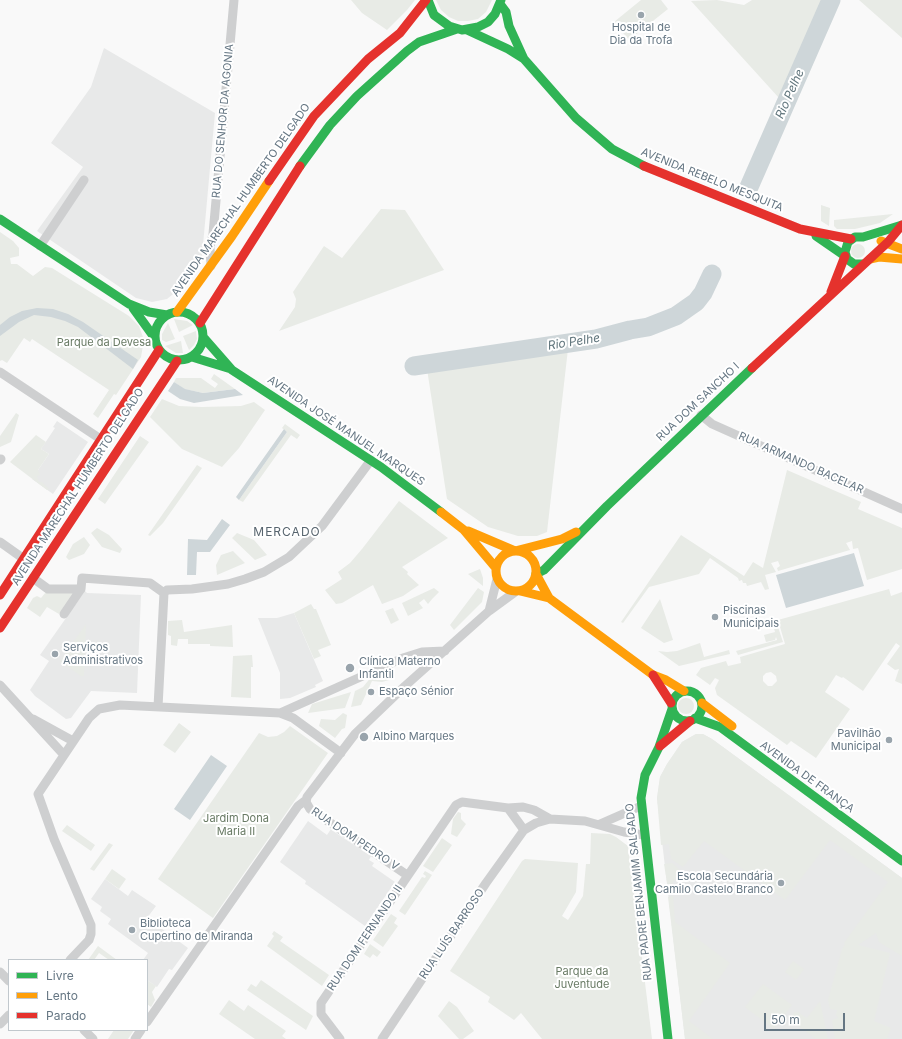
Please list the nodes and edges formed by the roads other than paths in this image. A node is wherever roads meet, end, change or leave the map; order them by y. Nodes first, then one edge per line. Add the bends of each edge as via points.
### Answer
1 (234, 0) edge
2 (427, 0) edge
3 (501, 2) edge
4 (458, 29) junction
5 (467, 30) junction
6 (524, 59) junction
7 (84, 180) dead end
8 (0, 219) edge
9 (902, 225) edge
10 (810, 232) junction
11 (851, 239) junction
12 (865, 239) junction
13 (888, 242) junction
14 (828, 243) junction
15 (40, 246) junction
16 (902, 249) edge
17 (845, 256) junction
18 (902, 259) edge
19 (867, 262) junction
20 (211, 266) junction
21 (839, 272) junction
22 (831, 293) junction
23 (129, 304) junction
24 (176, 312) junction
25 (166, 315) junction
26 (200, 323) junction
27 (154, 337) junction
28 (204, 338) junction
29 (158, 350) junction
30 (192, 357) junction
31 (178, 361) junction
32 (232, 370) junction
33 (0, 372) edge
34 (701, 415) junction
35 (102, 440) junction
36 (371, 460) junction
37 (902, 509) edge
38 (582, 529) junction
39 (464, 530) junction
40 (0, 542) edge
41 (515, 551) junction
42 (24, 559) junction
43 (496, 568) junction
44 (536, 574) junction
45 (33, 578) junction
46 (497, 579) junction
47 (2, 589) edge
48 (81, 589) junction
49 (518, 591) junction
50 (163, 596) junction
51 (549, 598) junction
52 (489, 611) junction
53 (64, 614) dead end
54 (0, 628) edge
55 (445, 651) junction
56 (653, 675) junction
57 (0, 684) edge
58 (684, 691) junction
59 (702, 703) junction
60 (672, 706) junction
61 (158, 707) junction
62 (280, 713) junction
63 (30, 717) junction
64 (692, 720) junction
65 (73, 741) junction
66 (659, 746) junction
67 (341, 753) junction
68 (64, 755) junction
69 (306, 801) junction
70 (641, 806) junction
71 (508, 808) junction
72 (550, 819) junction
73 (600, 824) junction
74 (524, 830) junction
75 (644, 835) junction
76 (433, 838) joint
77 (902, 851) edge
78 (902, 861) edge
79 (407, 875) junction
80 (71, 959) edge
81 (0, 972) edge
82 (8, 980) edge
83 (8, 1016) edge
84 (148, 1021) edge
85 (0, 1024) edge
86 (85, 1031) edge
87 (93, 1039) edge
88 (340, 1039) edge
89 (382, 1039) edge
90 (668, 1039) edge

1 - 20 street, RUA DO SENHOR DA AGONIA via 210,247
2 - 4 main road via 441,21
2 - 20 main road, AVENIDA MARECHAL HUMBERTO DELGADO via 400,33 368,59 314,116
3 - 5 main road via 488,22
3 - 6 main road, AVENIDA REBELO MESQUITA
4 - 5 main road
4 - 26 main road via 420,42 356,96 296,171
5 - 6 main road, AVENIDA REBELO MESQUITA via 508,48
6 - 10 main road, AVENIDA REBELO MESQUITA via 576,118 603,142 624,156 652,170
7 - 15 street
8 - 15 main road
9 - 12 main road, RUA DOM SANCHO I
9 - 13 main road, RUA DOM SANCHO I
10 - 11 main road, AVENIDA REBELO MESQUITA
10 - 14 main road, AVENIDA REBELO MESQUITA
11 - 12 main road, RUA DOM SANCHO I
11 - 17 main road, RUA DOM SANCHO I via 846,245
12 - 13 main road
12 - 19 main road via 872,247
13 - 16 main road
13 - 19 main road, RUA DOM SANCHO I
14 - 17 main road, AVENIDA REBELO MESQUITA
14 - 21 main road via 837,256
15 - 23 main road
17 - 19 main road via 854,264
17 - 21 main road, RUA DOM SANCHO I
18 - 19 main road via 884,257
19 - 22 main road, RUA DOM SANCHO I
20 - 24 main road, AVENIDA MARECHAL HUMBERTO DELGADO
21 - 22 main road, RUA DOM SANCHO I
22 - 34 main road, RUA DOM SANCHO I
23 - 25 main road
23 - 27 main road via 144,320
24 - 25 main road
24 - 26 main road via 190,314
25 - 27 main road via 156,326
26 - 28 main road
27 - 29 main road
28 - 30 main road via 201,347
28 - 32 main road, AVENIDA JOSÉ MANUEL MARQUES
29 - 31 main road via 170,359
29 - 35 main road, AVENIDA MARECHAL HUMBERTO DELGADO
30 - 31 main road
30 - 32 main road, AVENIDA JOSÉ MANUEL MARQUES
31 - 45 main road, AVENIDA MARECHAL HUMBERTO DELGADO
32 - 36 main road, AVENIDA JOSÉ MANUEL MARQUES
33 - 35 street
34 - 37 street, RUA ARMANDO BACELAR via 712,424
34 - 38 main road, RUA DOM SANCHO I
35 - 42 main road, AVENIDA MARECHAL HUMBERTO DELGADO
36 - 39 main road, AVENIDA JOSÉ MANUEL MARQUES
36 - 50 street via 322,526 289,557 264,572 245,579 192,589 167,590
38 - 41 main road, RUA DOM SANCHO I via 562,539 526,546
38 - 44 main road, RUA DOM SANCHO I via 544,570
39 - 41 main road, AVENIDA JOSÉ MANUEL MARQUES
39 - 43 main road, AVENIDA JOSÉ MANUEL MARQUES
40 - 42 street
41 - 43 main road via 504,554 497,562
41 - 44 main road via 531,557
42 - 47 main road, AVENIDA MARECHAL HUMBERTO DELGADO
43 - 46 main road
44 - 49 main road via 529,587
44 - 51 main road
45 - 48 street via 48,589
45 - 54 main road, AVENIDA MARECHAL HUMBERTO DELGADO
46 - 49 main road via 504,588
46 - 52 street
48 - 50 street via 82,578 150,583
48 - 53 street
49 - 51 main road
49 - 52 street
50 - 61 street
51 - 56 main road
52 - 55 street
55 - 62 street via 422,652 403,658
55 - 67 street via 355,734
56 - 58 main road
56 - 60 main road
57 - 63 street
58 - 59 main road via 693,692
58 - 60 main road via 676,695
59 - 64 main road via 701,712
59 - 77 main road, AVENIDA DE FRANÇA
60 - 64 main road via 676,717 685,721
60 - 66 main road, RUA PADRE BENJAMIM SALGADO
61 - 62 street
61 - 65 street via 120,705 99,709 89,718
62 - 67 street via 293,718
63 - 65 street
63 - 68 street
64 - 66 main road, RUA PADRE BENJAMIM SALGADO
64 - 78 main road, AVENIDA DE FRANÇA via 720,727
65 - 68 street
66 - 70 main road, RUA PADRE BENJAMIM SALGADO via 645,775
67 - 69 street
68 - 80 street via 38,794 54,839 91,925 89,940
69 - 79 street, RUA DOM PEDRO V via 312,811
69 - 84 street via 298,806
70 - 73 street
70 - 75 main road, RUA PADRE BENJAMIM SALGADO
71 - 72 street, RUA LUÍS BARROSO via 523,807
71 - 74 street
71 - 76 street, RUA LUÍS BARROSO via 459,803
72 - 73 street, RUA LUÍS BARROSO
72 - 74 street, RUA LUÍS BARROSO
73 - 75 street, RUA LUÍS BARROSO
74 - 89 street, RUA LUÍS BARROSO
75 - 90 main road, RUA PADRE BENJAMIM SALGADO
76 - 79 street, RUA DOM FERNANDO II
79 - 88 street, RUA DOM FERNANDO II via 321,1003 321,1014
81 - 82 street
83 - 85 street
86 - 87 street

